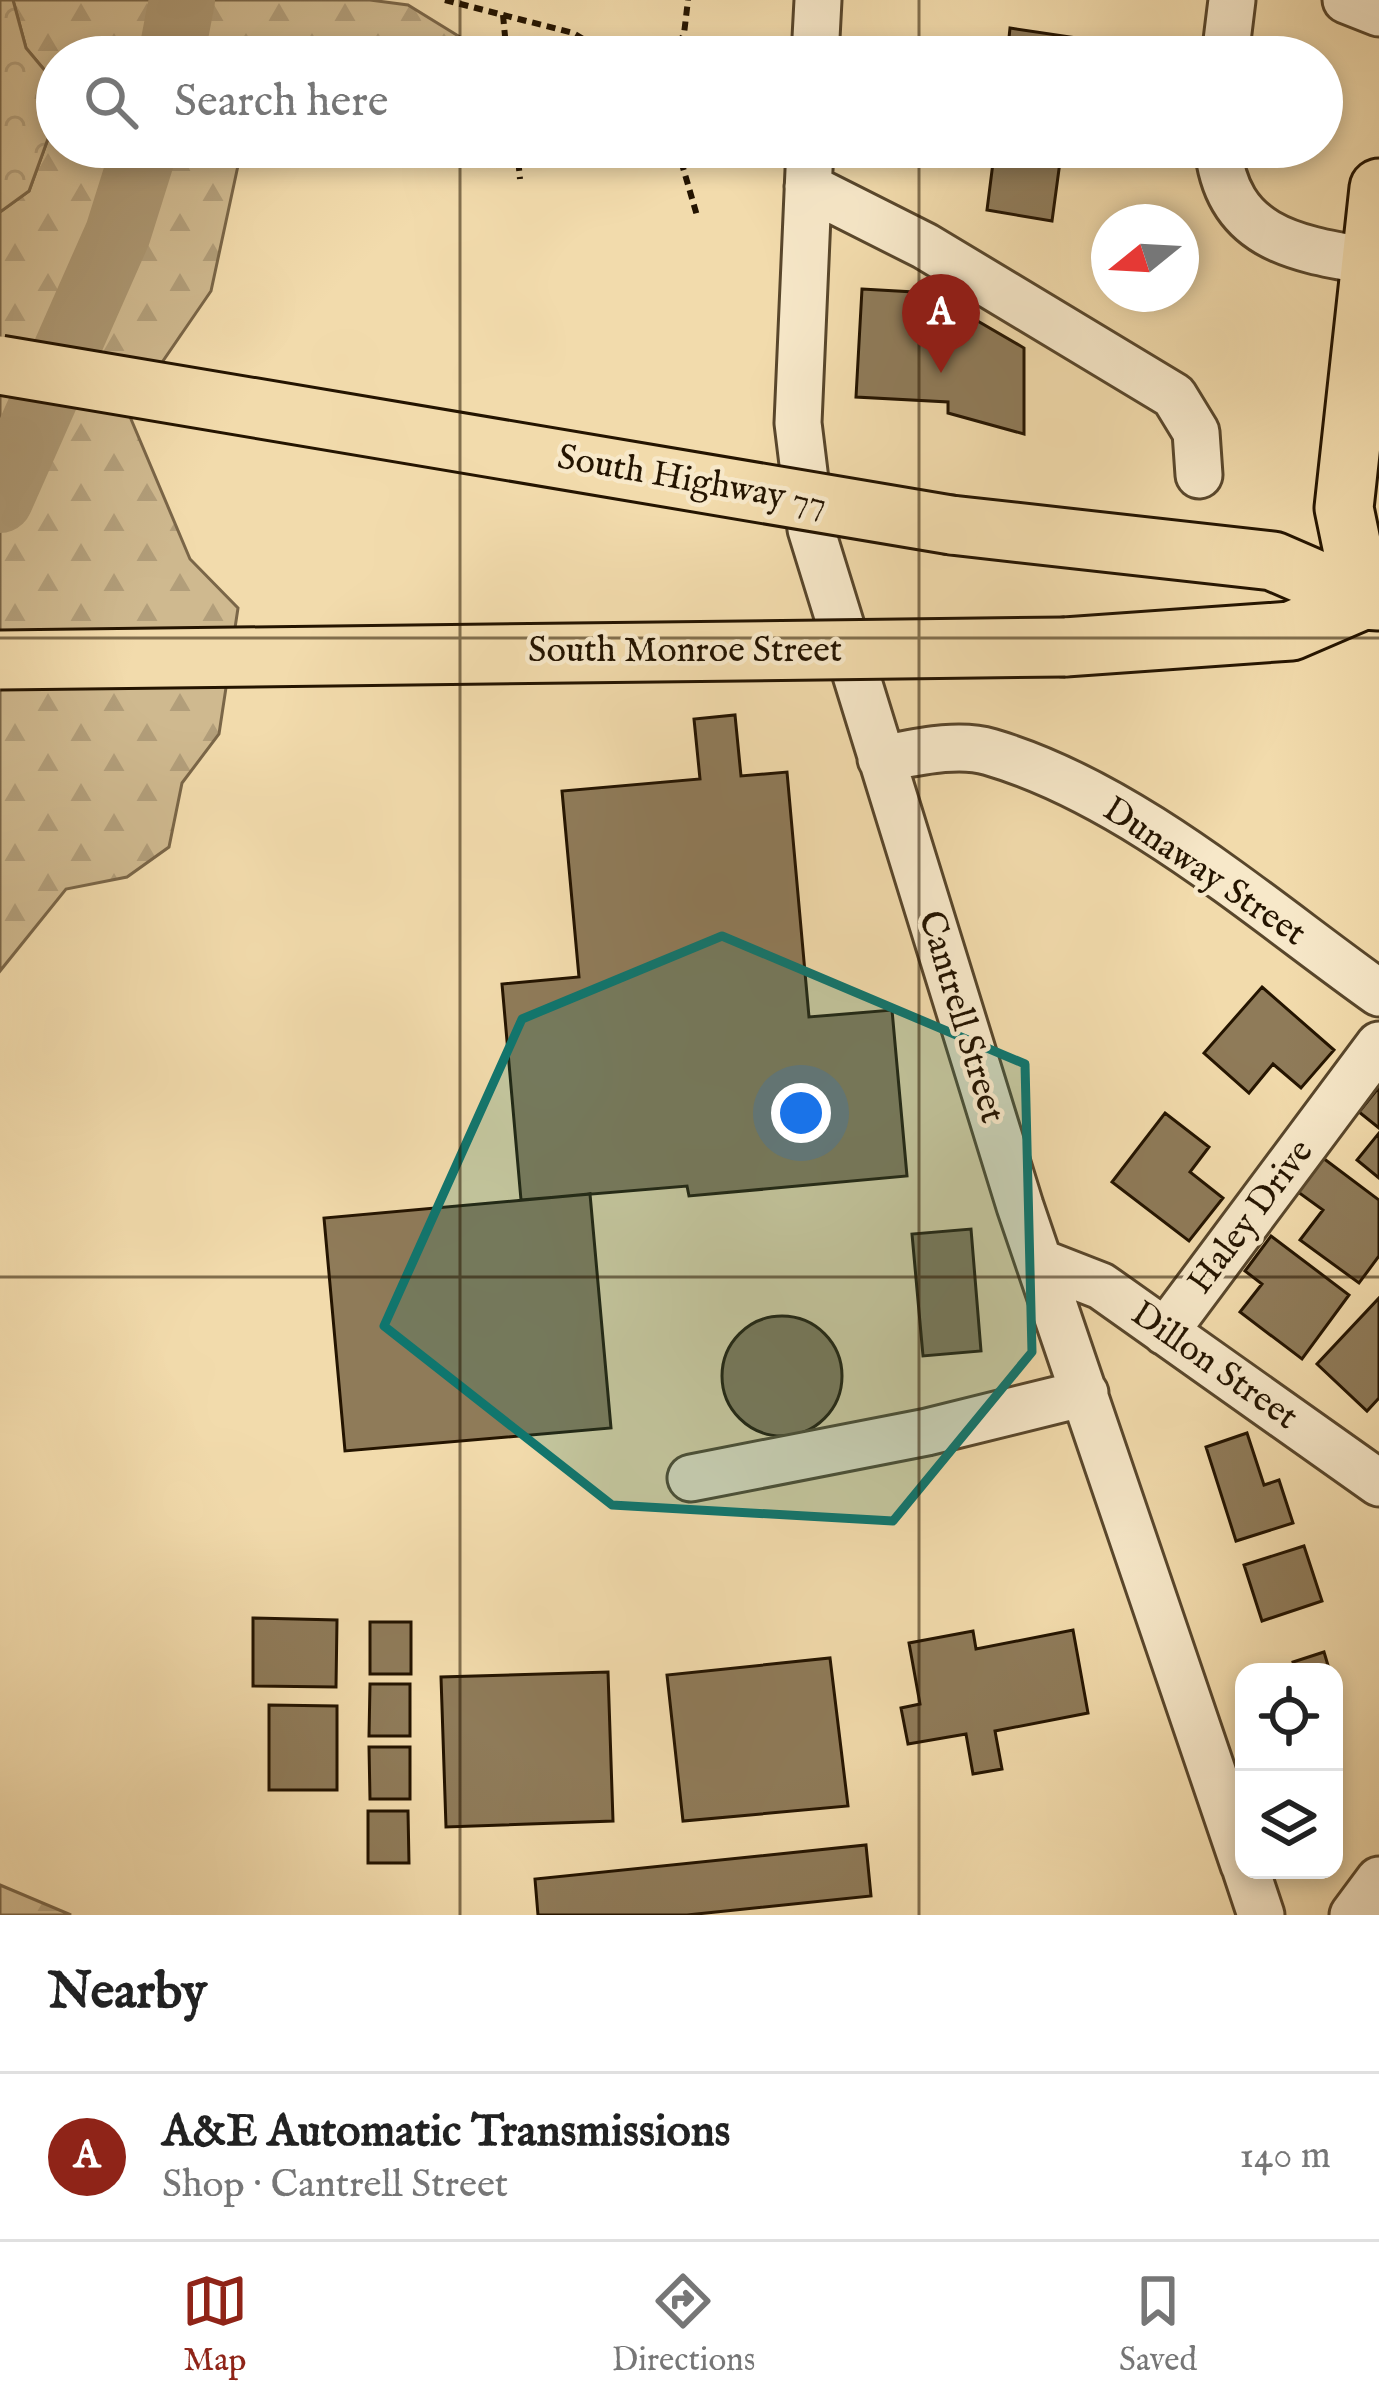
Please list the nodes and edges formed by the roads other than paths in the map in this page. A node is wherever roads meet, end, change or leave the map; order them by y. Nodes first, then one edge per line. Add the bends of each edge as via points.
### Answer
1 (818, 0) edge
2 (1232, 0) edge
3 (1346, 0) edge
4 (1379, 14) edge
5 (816, 36) edge
6 (1228, 36) edge
7 (809, 168) edge
8 (810, 168) edge
9 (1220, 168) edge
10 (1379, 188) edge
11 (1374, 262) edge
12 (0, 365) edge
13 (1199, 475) dead end
14 (1371, 600) edge
15 (0, 660) edge
16 (881, 759) junction
17 (1379, 993) edge
18 (1379, 1045) edge
19 (1042, 1263) junction
20 (1165, 1332) junction
21 (1085, 1394) junction
22 (691, 1478) dead end
23 (1379, 1483) edge
24 (1235, 1837) edge
25 (1249, 1879) edge
26 (1379, 1880) edge
27 (1261, 1915) edge
28 (1353, 1915) edge

1 - 5 street
2 - 6 street
3 - 4 street
7 - 16 street, Cantrell Street via 798,423 811,529
8 - 13 street via 1174,396 1196,432
9 - 11 street via 1247,222 1265,236
10 - 11 main road
11 - 14 main road via 1344,508
12 - 14 main road, South Highway 77, bridge via 951,524 1273,561
14 - 15 main road, South Monroe Street, bridge via 1291,631 1065,646
16 - 17 street, Dunaway Street via 987,750 1118,808
16 - 19 street, Cantrell Street
18 - 20 street, Haley Drive
19 - 20 street, Dillon Street via 1101,1286
19 - 21 street, Cantrell Street
20 - 23 street, Dillon Street
21 - 22 street
21 - 24 street, Cantrell Street
25 - 27 street, Cantrell Street
26 - 28 street

